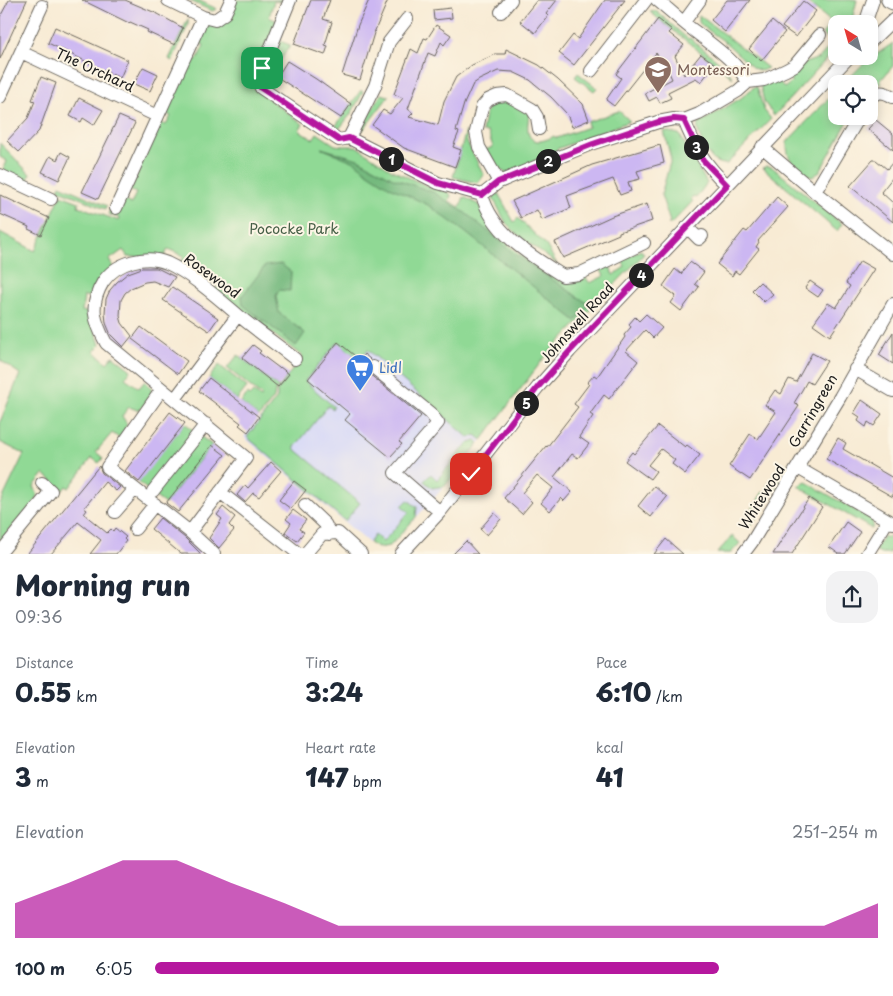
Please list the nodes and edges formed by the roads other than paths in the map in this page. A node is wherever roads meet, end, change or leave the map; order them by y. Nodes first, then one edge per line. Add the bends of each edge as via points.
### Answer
1 (168, 0) edge
2 (231, 0) edge
3 (290, 0) edge
4 (646, 0) edge
5 (657, 0) edge
6 (700, 0) edge
7 (873, 0) edge
8 (888, 0) edge
9 (893, 2) edge
10 (42, 6) dead end
11 (868, 15) edge
12 (203, 17) junction
13 (406, 20) dead end
14 (893, 20) edge
15 (684, 22) junction
16 (878, 34) edge
17 (820, 35) dead end
18 (21, 52) junction
19 (841, 65) edge
20 (592, 72) dead end
21 (748, 82) junction
22 (878, 92) edge
23 (893, 97) edge
24 (0, 98) edge
25 (157, 116) junction
26 (684, 120) junction
27 (855, 125) edge
28 (539, 129) dead end
29 (349, 138) junction
30 (762, 147) junction
31 (0, 175) edge
32 (498, 182) junction
33 (727, 185) junction
34 (815, 192) junction
35 (482, 195) junction
36 (51, 199) dead end
37 (116, 208) dead end
38 (687, 227) junction
39 (702, 236) dead end
40 (644, 243) dead end
41 (893, 254) edge
42 (893, 304) edge
43 (238, 315) junction
44 (295, 359) dead end
45 (374, 367) dead end
46 (855, 369) junction
47 (162, 389) junction
48 (893, 391) edge
49 (175, 399) junction
50 (206, 424) junction
51 (798, 468) junction
52 (42, 483) dead end
53 (135, 489) junction
54 (153, 491) dead end
55 (220, 492) junction
56 (155, 504) junction
57 (305, 506) dead end
58 (115, 512) dead end
59 (440, 512) junction
60 (890, 522) edge
61 (135, 529) dead end
62 (190, 532) junction
63 (330, 534) junction
64 (0, 553) edge
65 (214, 554) edge
66 (299, 554) edge
67 (305, 554) edge
68 (361, 554) edge
69 (401, 554) edge
70 (743, 554) edge
71 (867, 554) edge

1 - 12 street
2 - 12 street via 221,18
3 - 29 street via 258,79 261,88 339,140
4 - 20 street
5 - 15 street
6 - 15 street
7 - 11 street
8 - 9 main road
10 - 18 street
12 - 25 street
13 - 29 street via 389,42 375,86
14 - 16 street
15 - 21 street via 737,66
17 - 21 street via 786,70 764,80
18 - 24 street
18 - 25 street, The Orchard
19 - 30 street, Johnswell Road
21 - 26 street via 738,91
22 - 23 street
25 - 37 street
26 - 32 street via 658,122
26 - 33 street via 703,160
27 - 34 street
28 - 32 street via 532,109 507,95 488,100 482,107 476,132 479,147
29 - 35 street via 438,183
30 - 33 street, Johnswell Road
30 - 34 street
31 - 36 street
32 - 35 street
33 - 38 street, Johnswell Road
34 - 41 street
35 - 40 street via 497,226 514,243 563,276 579,274
38 - 39 street via 700,239
38 - 59 street, Johnswell Road via 538,387
42 - 46 street, Garringreen
43 - 44 street, Rosewood
43 - 47 street, Rosewood via 166,263 149,259 132,261 110,274 97,295 94,312 98,328 106,343
43 - 49 street, Rosewood
45 - 59 street via 438,423 395,473
46 - 48 street, Garringreen
46 - 51 street, Garringreen
47 - 49 street, Rosewood
47 - 53 street via 108,467
49 - 50 street, Rosewood
50 - 54 street
50 - 55 street, Rosewood via 246,458
51 - 60 street, Whitewood
51 - 70 street, Whitewood
52 - 64 street via 51,491
53 - 56 street
53 - 58 street
55 - 62 street, Rosewood
55 - 66 street
56 - 61 street
56 - 62 street
57 - 63 street via 325,524
59 - 69 street, Johnswell Road
60 - 71 street, Whitewood
62 - 65 street
63 - 67 street via 322,534
63 - 68 street via 338,534

